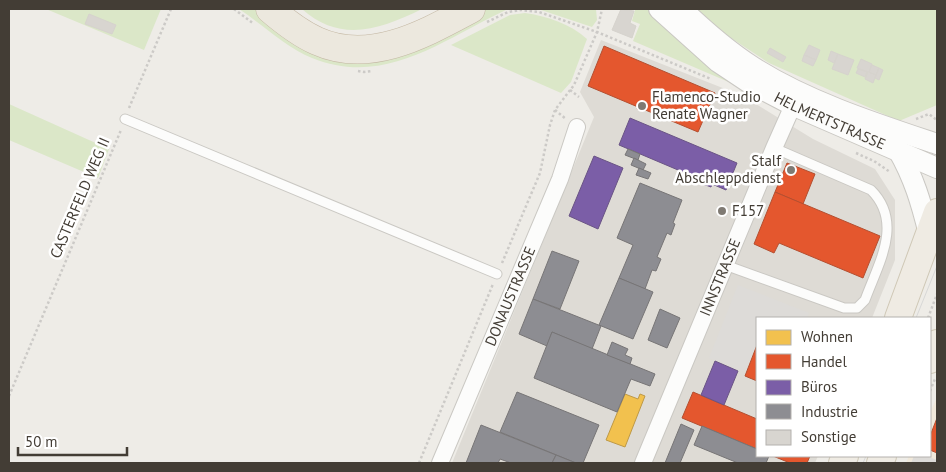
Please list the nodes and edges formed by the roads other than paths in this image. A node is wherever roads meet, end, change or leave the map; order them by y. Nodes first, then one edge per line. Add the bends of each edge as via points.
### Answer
1 (270, 9) edge
2 (292, 9) edge
3 (435, 9) edge
4 (471, 9) edge
5 (659, 9) edge
6 (682, 9) edge
7 (796, 98) junction
8 (125, 119) road end
9 (933, 120) edge
10 (577, 127) dead end
11 (916, 137) junction
12 (937, 144) edge
13 (774, 148) junction
14 (898, 150) junction
15 (937, 168) edge
16 (933, 223) edge
17 (725, 265) junction
18 (497, 274) road end
19 (898, 317) edge
20 (937, 343) edge
21 (931, 358) edge
22 (440, 463) edge
23 (644, 463) edge

1 - 4 highway via 315,40 342,49 366,50 401,42
2 - 3 highway via 326,33 357,37 394,28
5 - 7 street, HELMERTSTRASSE via 718,62 748,82
6 - 7 street, HELMERTSTRASSE via 712,36
7 - 11 street, HELMERTSTRASSE
7 - 13 street, INNSTRASSE
7 - 14 street, HELMERTSTRASSE
8 - 18 lane
9 - 11 street
10 - 22 street, DONAUSTRASSE via 560,179
11 - 12 street, HELMERTSTRASSE
13 - 17 street, INNSTRASSE
13 - 17 lane via 871,190 881,200 888,219 888,237 865,300 857,308 844,308
14 - 15 street, HELMERTSTRASSE
14 - 16 street
16 - 19 main road
17 - 23 street, INNSTRASSE
20 - 21 main road

